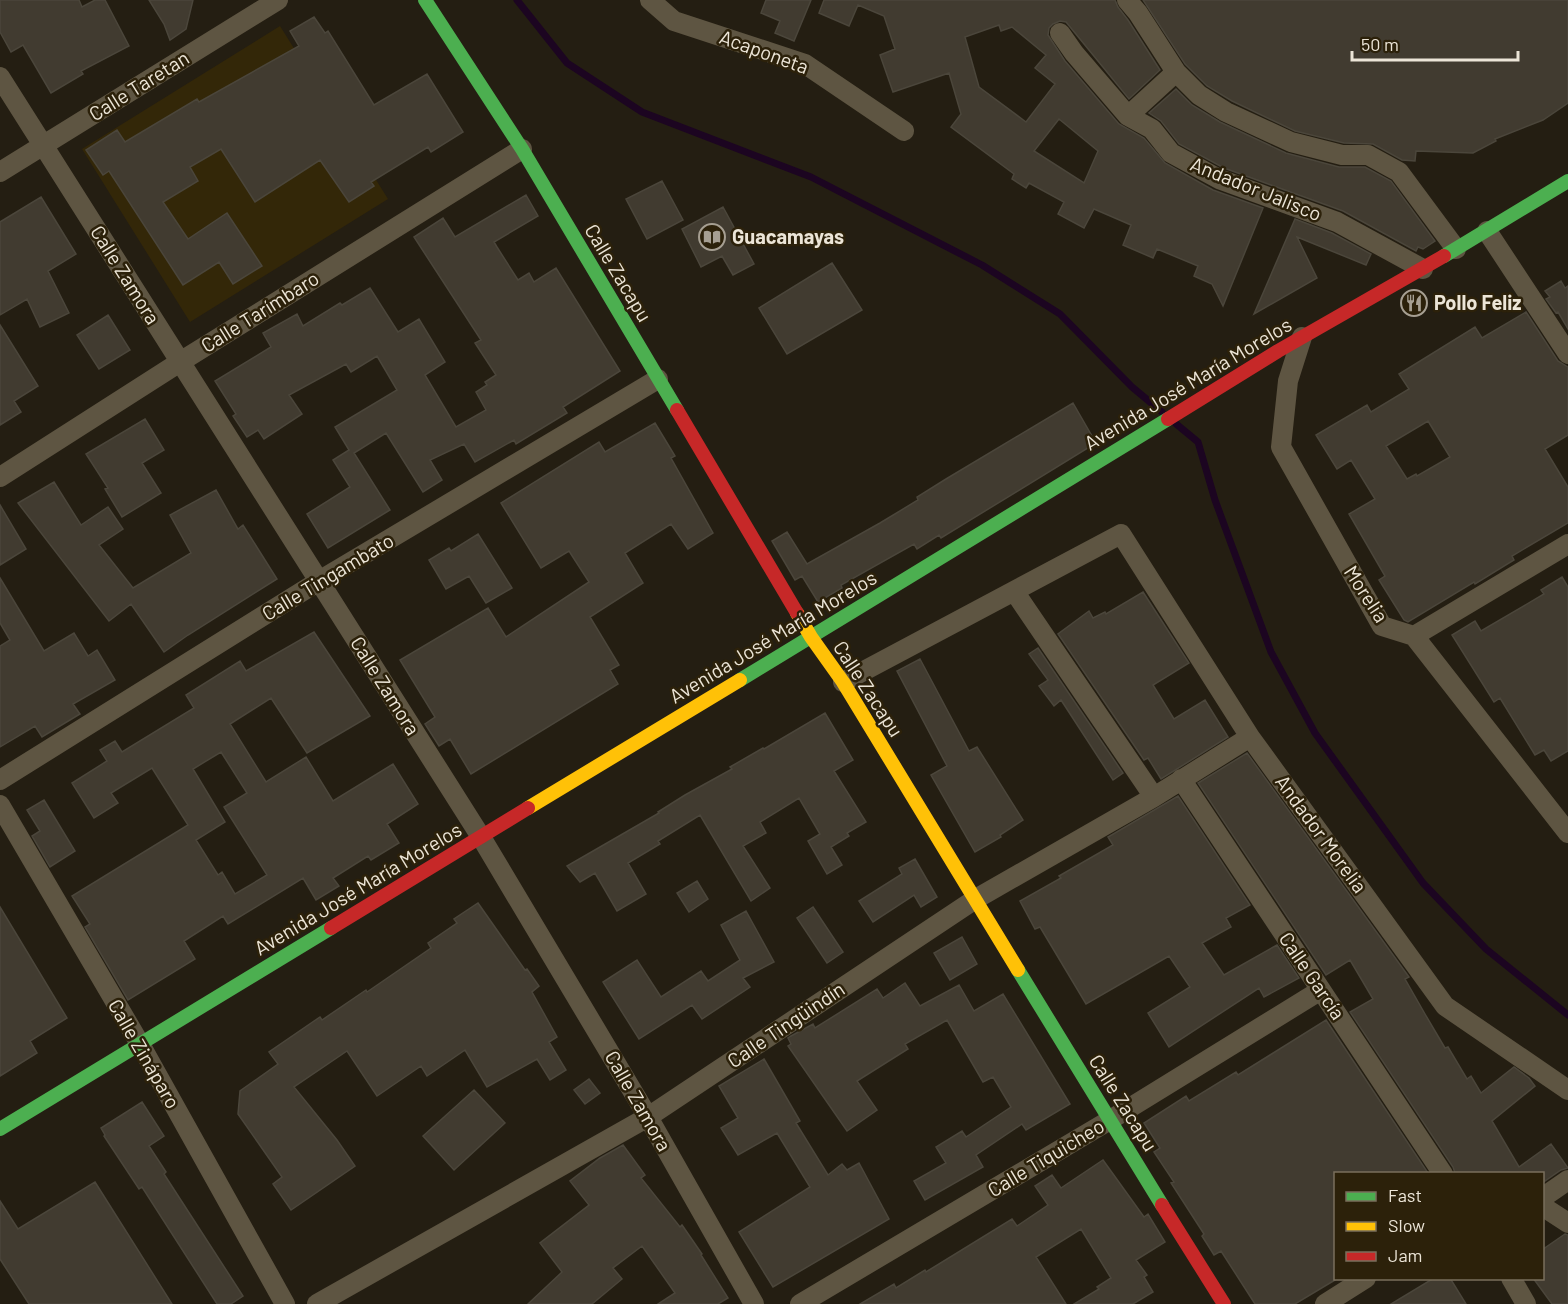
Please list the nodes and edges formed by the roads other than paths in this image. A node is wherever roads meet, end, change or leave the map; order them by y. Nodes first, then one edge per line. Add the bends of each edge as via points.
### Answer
1 (278, 0) edge
2 (425, 0) edge
3 (650, 0) edge
4 (1127, 0) edge
5 (1060, 33) dead end
6 (1176, 72) junction
7 (0, 77) edge
8 (1128, 116) junction
9 (904, 131) dead end
10 (44, 146) junction
11 (522, 149) junction
12 (0, 172) edge
13 (1568, 181) edge
14 (1487, 231) junction
15 (1456, 249) junction
16 (1424, 269) junction
17 (1302, 338) junction
18 (1568, 354) edge
19 (180, 362) junction
20 (658, 379) junction
21 (0, 477) edge
22 (1568, 544) edge
23 (319, 581) junction
24 (1014, 591) junction
25 (1414, 636) junction
26 (811, 637) junction
27 (843, 682) junction
28 (1250, 736) junction
29 (1180, 779) junction
30 (0, 780) edge
31 (1154, 797) junction
32 (0, 805) edge
33 (1568, 833) edge
34 (481, 837) junction
35 (974, 900) junction
36 (1321, 990) junction
37 (140, 1044) junction
38 (1568, 1090) edge
39 (648, 1117) junction
40 (1110, 1120) junction
41 (0, 1130) edge
42 (1442, 1172) edge
43 (1568, 1180) edge
44 (1544, 1197) edge
45 (1544, 1207) edge
46 (1568, 1222) edge
47 (1363, 1280) edge
48 (1512, 1280) edge
49 (285, 1304) edge
50 (317, 1304) edge
51 (754, 1304) edge
52 (800, 1304) edge
53 (1224, 1304) edge
54 (1325, 1304) edge
55 (1527, 1304) edge

1 - 10 street, Calle Taretan
2 - 11 main road, Calle Zacapu
3 - 9 street, Acaponeta via 674,21 806,64
4 - 6 street
5 - 8 street, Andador Jalisco
6 - 8 street
6 - 15 street via 1199,95 1273,134 1342,155 1368,155 1399,172
7 - 10 street, Calle Zamora
8 - 16 street, Andador Jalisco via 1152,129 1171,153 1219,179 1337,222
10 - 12 street, Calle Taretan
10 - 19 street, Calle Zamora
11 - 19 street, Calle Tarímbaro
11 - 20 main road, Calle Zacapu
13 - 14 main road, Avenida José María Morelos
14 - 15 main road, Avenida José María Morelos
14 - 18 street
15 - 16 main road, Avenida José María Morelos
16 - 17 main road, Avenida José María Morelos
17 - 25 street, Morelia via 1288,381 1281,447 1382,626
17 - 26 main road, Avenida José María Morelos
19 - 21 street, Calle Tarímbaro
19 - 23 street, Calle Zamora
20 - 23 street, Calle Tingambato
20 - 26 main road, Calle Zacapu
22 - 25 street
23 - 30 street, Calle Tingambato
23 - 34 street, Calle Zamora
24 - 27 street
24 - 28 street, Andador Morelia via 1121,534
24 - 31 street
25 - 33 street
26 - 27 main road, Calle Zacapu
26 - 34 main road, Avenida José María Morelos
27 - 35 main road, Calle Zacapu
28 - 29 street, Calle Tingüindín
28 - 38 street, Andador Morelia via 1445,1006
29 - 31 street, Calle Tingüindín
29 - 36 street, Calle García
31 - 35 street, Calle Tingüindín
32 - 37 street, Calle Zináparo
34 - 37 main road, Avenida José María Morelos
34 - 39 street, Calle Zamora
35 - 39 street, Calle Tingüindín
35 - 40 main road, Calle Zacapu
36 - 40 street, Calle Tiquicheo
36 - 42 street, Calle García
37 - 41 main road, Avenida José María Morelos
37 - 49 street, Calle Zináparo
39 - 50 street, Calle Tingüindín
39 - 51 street, Calle Zamora
40 - 52 street, Calle Tiquicheo
40 - 53 main road, Calle Zacapu
43 - 44 street
45 - 46 street
47 - 54 street
48 - 55 street

